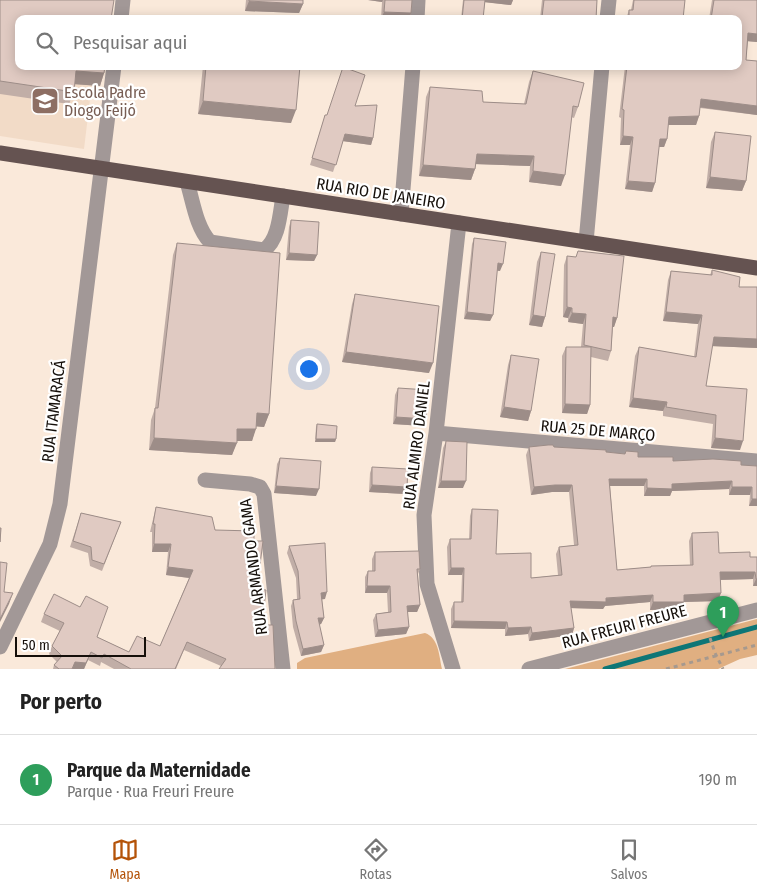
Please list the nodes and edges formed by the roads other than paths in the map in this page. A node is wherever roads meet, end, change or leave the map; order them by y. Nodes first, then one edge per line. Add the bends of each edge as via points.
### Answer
1 (123, 0) edge
2 (418, 0) edge
3 (609, 0) edge
4 (121, 15) edge
5 (417, 15) edge
6 (607, 15) edge
7 (113, 70) edge
8 (413, 70) edge
9 (602, 70) edge
10 (0, 153) edge
11 (101, 168) junction
12 (187, 182) junction
13 (283, 196) junction
14 (401, 214) junction
15 (458, 223) junction
16 (586, 242) junction
17 (757, 268) edge
18 (436, 433) junction
19 (757, 461) edge
20 (205, 480) dead end
21 (757, 610) edge
22 (0, 647) edge
23 (283, 669) edge
24 (453, 669) edge
25 (529, 669) edge

1 - 4 street
2 - 5 street
3 - 6 street
7 - 11 street, RUA ITAMARACÁ
8 - 14 street
9 - 16 street
10 - 11 main road, RUA RIO DE JANEIRO
11 - 12 main road, RUA RIO DE JANEIRO
11 - 22 street, RUA ITAMARACÁ via 60,504 50,544
12 - 13 main road, RUA RIO DE JANEIRO
12 - 13 street via 204,236 210,242 264,250 274,238
13 - 14 main road, RUA RIO DE JANEIRO
14 - 15 main road, RUA RIO DE JANEIRO
15 - 16 main road, RUA RIO DE JANEIRO
15 - 18 street, RUA ALMIRO DANIEL
16 - 17 main road, RUA RIO DE JANEIRO
18 - 19 street, RUA 25 DE MARÇO
18 - 24 street, RUA ALMIRO DANIEL via 424,515 427,584
20 - 23 street, RUA ARMANDO GAMA via 250,484 260,488 264,494
21 - 25 street, RUA FREURI FREURE

